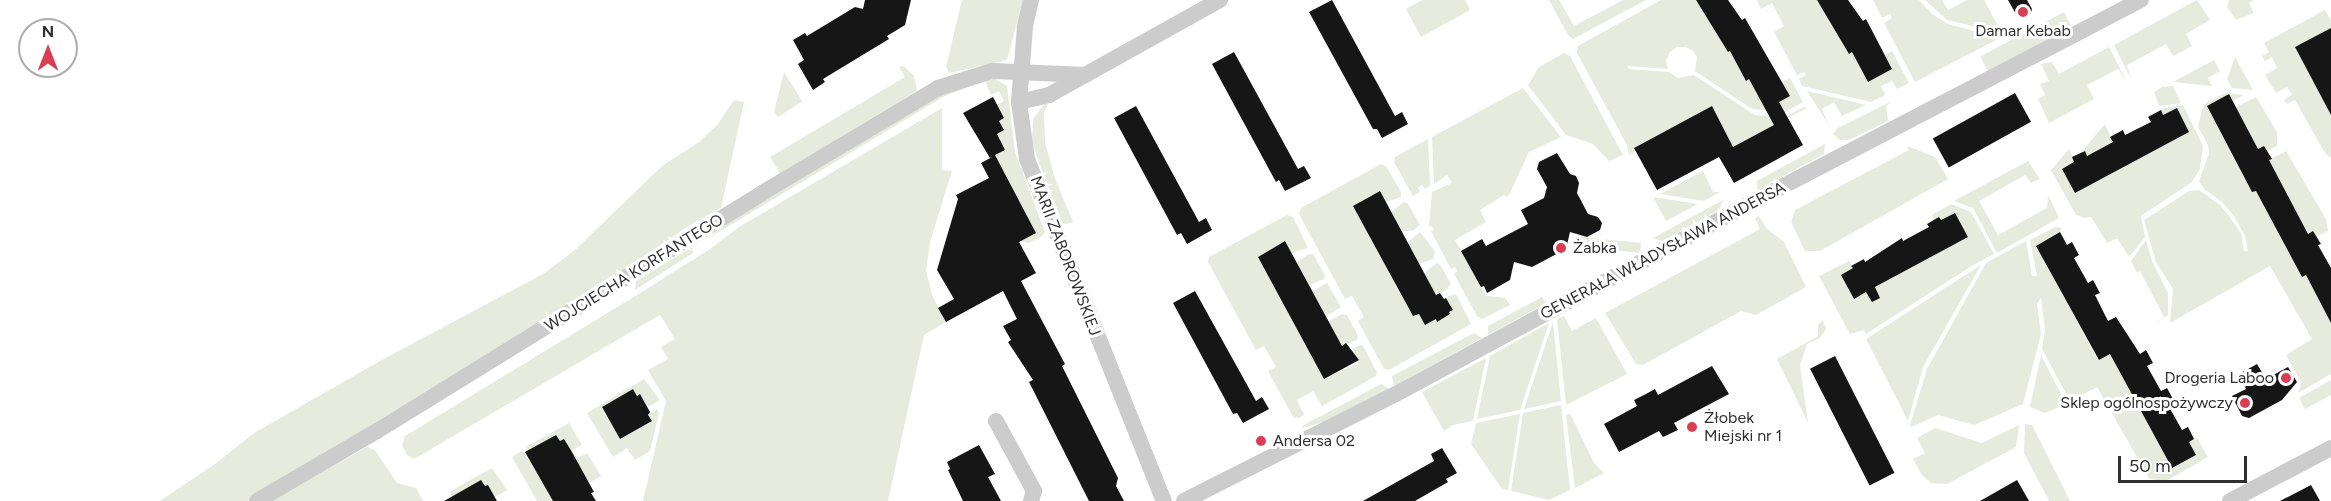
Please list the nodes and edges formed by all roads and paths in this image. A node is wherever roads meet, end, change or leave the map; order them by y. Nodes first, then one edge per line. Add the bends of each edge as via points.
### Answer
1 (1031, 0) edge
2 (1220, 0) edge
3 (2142, 0) edge
4 (1020, 72) junction
5 (1086, 75) junction
6 (1019, 102) junction
7 (996, 421) dead end
8 (2331, 448) edge
9 (257, 501) edge
10 (1031, 501) edge
11 (1164, 501) edge
12 (1184, 501) edge
13 (2230, 501) edge

1 - 4 street, MARII ZABOROWSKIEJ
2 - 5 street
3 - 12 street, GENERAŁA WŁADYSŁAWA ANDERSA
4 - 5 street, WOJCIECHA KORFANTEGO
4 - 6 street, MARII ZABOROWSKIEJ
4 - 9 street, WOJCIECHA KORFANTEGO via 986,72 938,88
5 - 6 street via 1049,95
6 - 11 street, MARII ZABOROWSKIEJ via 1021,131 1033,175
7 - 10 street via 1034,491
8 - 13 street

